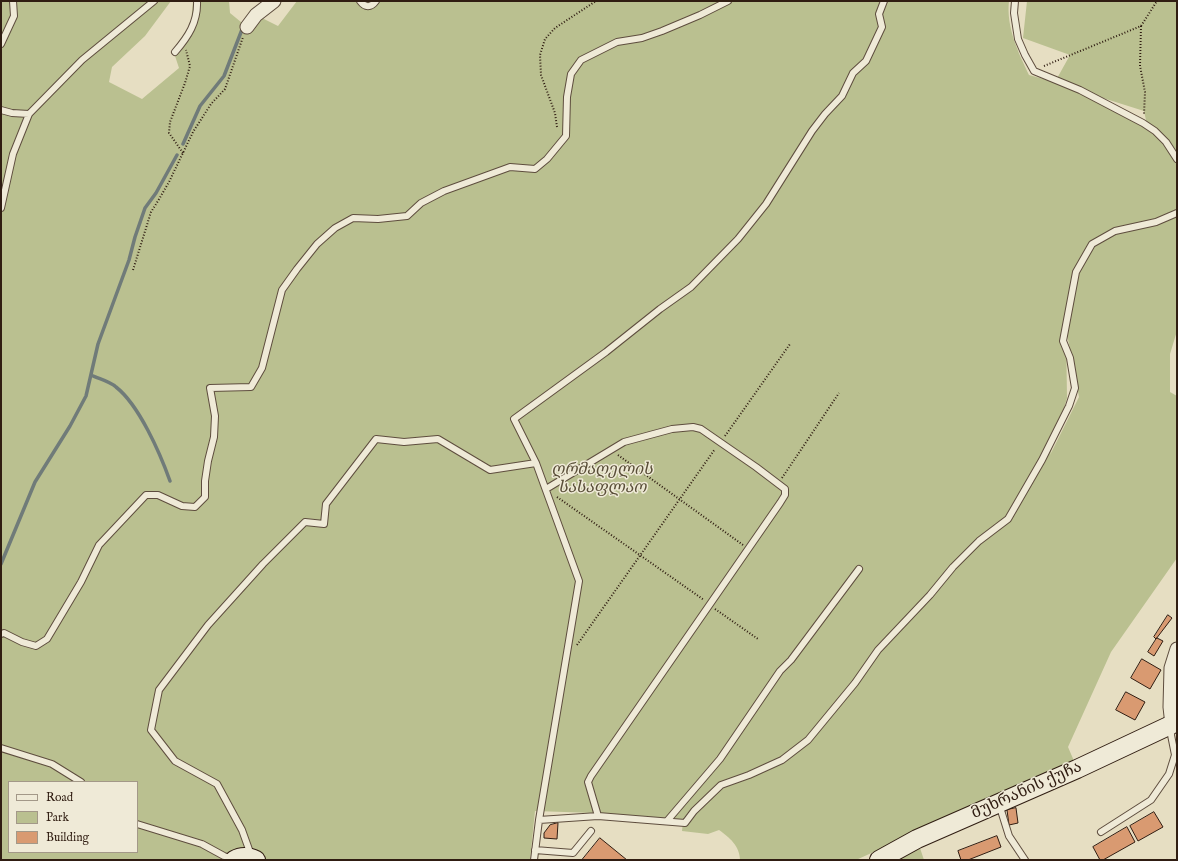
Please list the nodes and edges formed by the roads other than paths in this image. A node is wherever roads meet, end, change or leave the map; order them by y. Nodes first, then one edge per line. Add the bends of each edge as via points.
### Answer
1 (13, 1) edge
2 (154, 1) edge
3 (197, 1) edge
4 (274, 1) edge
5 (360, 1) edge
6 (376, 1) edge
7 (728, 1) edge
8 (884, 1) edge
9 (1015, 1) edge
10 (248, 27) road end
11 (1, 44) edge
12 (175, 52) dead end
13 (1, 110) edge
14 (28, 114) junction
15 (1177, 159) edge
16 (1, 208) edge
17 (1177, 213) edge
18 (536, 463) junction
19 (546, 489) junction
20 (859, 569) dead end
21 (1, 634) edge
22 (1177, 649) edge
23 (1175, 724) edge
24 (1, 748) edge
25 (78, 781) edge
26 (998, 803) junction
27 (598, 816) junction
28 (539, 820) junction
29 (667, 821) junction
30 (138, 824) edge
31 (591, 832) dead end
32 (1100, 832) dead end
33 (535, 850) junction
34 (244, 859) edge
35 (534, 860) edge
36 (878, 860) edge
37 (1025, 860) edge

1 - 11 lane via 14,16
2 - 14 lane via 82,60
3 - 12 lane via 197,14 192,30
4 - 10 street via 256,15
5 - 6 lane via 367,7
7 - 21 lane via 642,38 618,42 581,60 571,74 567,97 566,136 535,169 510,167 444,191 421,202 407,216 353,218 335,228 317,244 282,290 262,368 251,387 210,388 215,416 205,498 195,507 182,506 158,495 146,495 98,545 81,582 47,639 36,646
8 - 18 lane via 879,14 882,26 866,61 853,73 842,96 812,131 766,204 738,239 691,287 514,419
9 - 15 lane via 1018,39 1034,71 1080,90 1143,123 1166,142
13 - 14 lane
14 - 16 lane via 13,154
17 - 29 lane via 1156,222 1115,231 1092,244 1076,272 1063,341 1070,358 1075,388 1069,406 1042,460 1008,519 979,541 952,567 930,595 878,650 855,683 808,740 782,760 721,785 685,823
18 - 19 lane
18 - 34 lane via 490,470 438,439 404,442 376,439 326,504 324,524 305,522 263,564 208,624 159,690 151,730 175,762 217,784 242,830
19 - 27 lane via 624,442 672,429 693,427 701,429 785,489 785,494 749,549 591,776 588,782
19 - 28 lane via 579,581
20 - 29 lane via 780,671 720,759
22 - 23 street via 1171,668 1170,707
23 - 26 street, მუხრანის ქუჩა
23 - 32 lane via 1171,735 1175,755 1169,774 1151,800
24 - 25 lane via 52,764
26 - 36 street, მუხრანის ქუჩა via 917,839
26 - 37 lane via 1009,836
27 - 28 lane
27 - 29 lane
28 - 33 lane
30 - 34 lane via 202,844 224,856
31 - 33 lane via 573,853
33 - 35 lane

